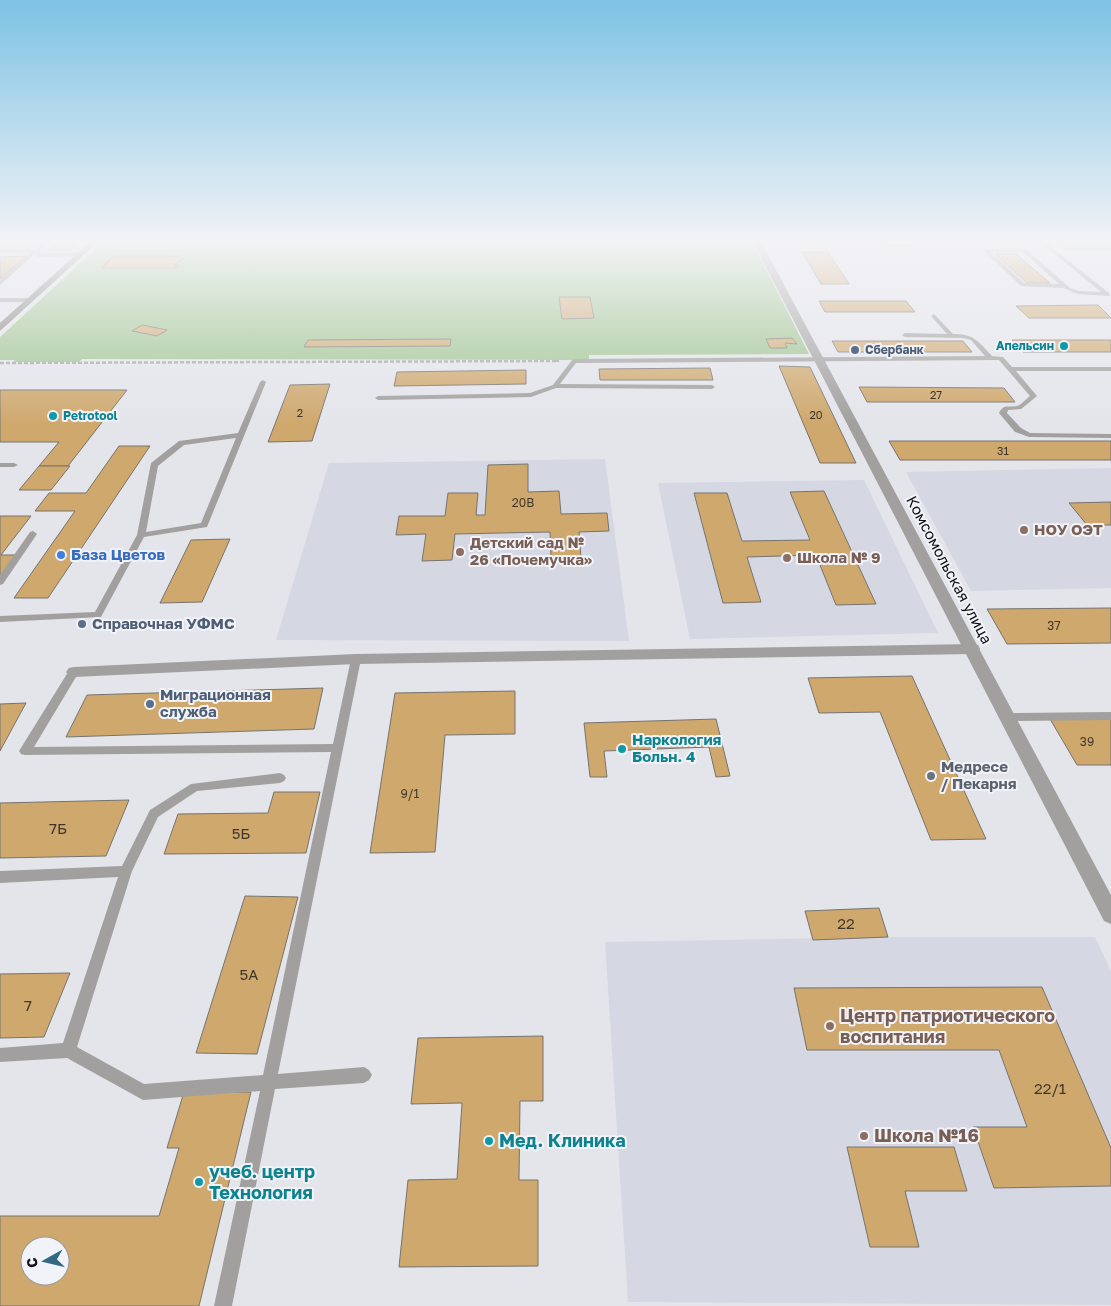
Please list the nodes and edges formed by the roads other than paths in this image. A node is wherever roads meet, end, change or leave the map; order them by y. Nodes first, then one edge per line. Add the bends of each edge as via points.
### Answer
1 (27, 303) edge
2 (790, 303) edge
3 (934, 316) dead end
4 (0, 328) edge
5 (905, 334) dead end
6 (950, 334) junction
7 (819, 358) junction
8 (990, 358) junction
9 (1010, 369) junction
10 (1111, 369) edge
11 (1102, 370) junction
12 (1111, 378) edge
13 (263, 382) dead end
14 (555, 386) junction
15 (712, 387) dead end
16 (378, 398) dead end
17 (242, 435) junction
18 (1111, 436) edge
19 (0, 465) edge
20 (14, 465) dead end
21 (33, 534) dead end
22 (141, 535) junction
23 (0, 582) edge
24 (0, 619) edge
25 (973, 649) junction
26 (356, 659) junction
27 (74, 672) joint
28 (1111, 716) edge
29 (1008, 717) junction
30 (338, 748) junction
31 (280, 778) dead end
32 (126, 871) junction
33 (0, 878) edge
34 (1111, 915) edge
35 (68, 1050) junction
36 (0, 1055) edge
37 (364, 1076) dead end
38 (269, 1083) junction
39 (223, 1306) edge

1 - 4 main road
2 - 7 street, Комсомольская улица
3 - 6 lane
5 - 6 lane
6 - 8 lane via 972,339
7 - 8 lane
7 - 14 lane via 574,361
7 - 25 street, Комсомольская улица
8 - 9 lane via 1001,358
9 - 11 lane
9 - 18 lane via 1034,396 1019,408 1005,408 1002,413 1018,430 1029,435
10 - 11 lane
11 - 12 lane
13 - 17 lane
14 - 15 lane
14 - 16 lane via 531,395
17 - 22 lane via 204,525
17 - 22 lane via 182,443 154,465
19 - 20 lane
21 - 23 lane
22 - 24 lane via 98,614
25 - 26 street
25 - 29 street, Комсомольская улица
26 - 27 street
26 - 30 lane
27 - 30 lane via 25,751
28 - 29 lane
29 - 34 street, Комсомольская улица
30 - 38 lane
31 - 32 lane via 195,787 154,814
32 - 33 lane
32 - 35 lane
35 - 36 lane
35 - 38 lane via 143,1092
37 - 38 lane
38 - 39 lane

